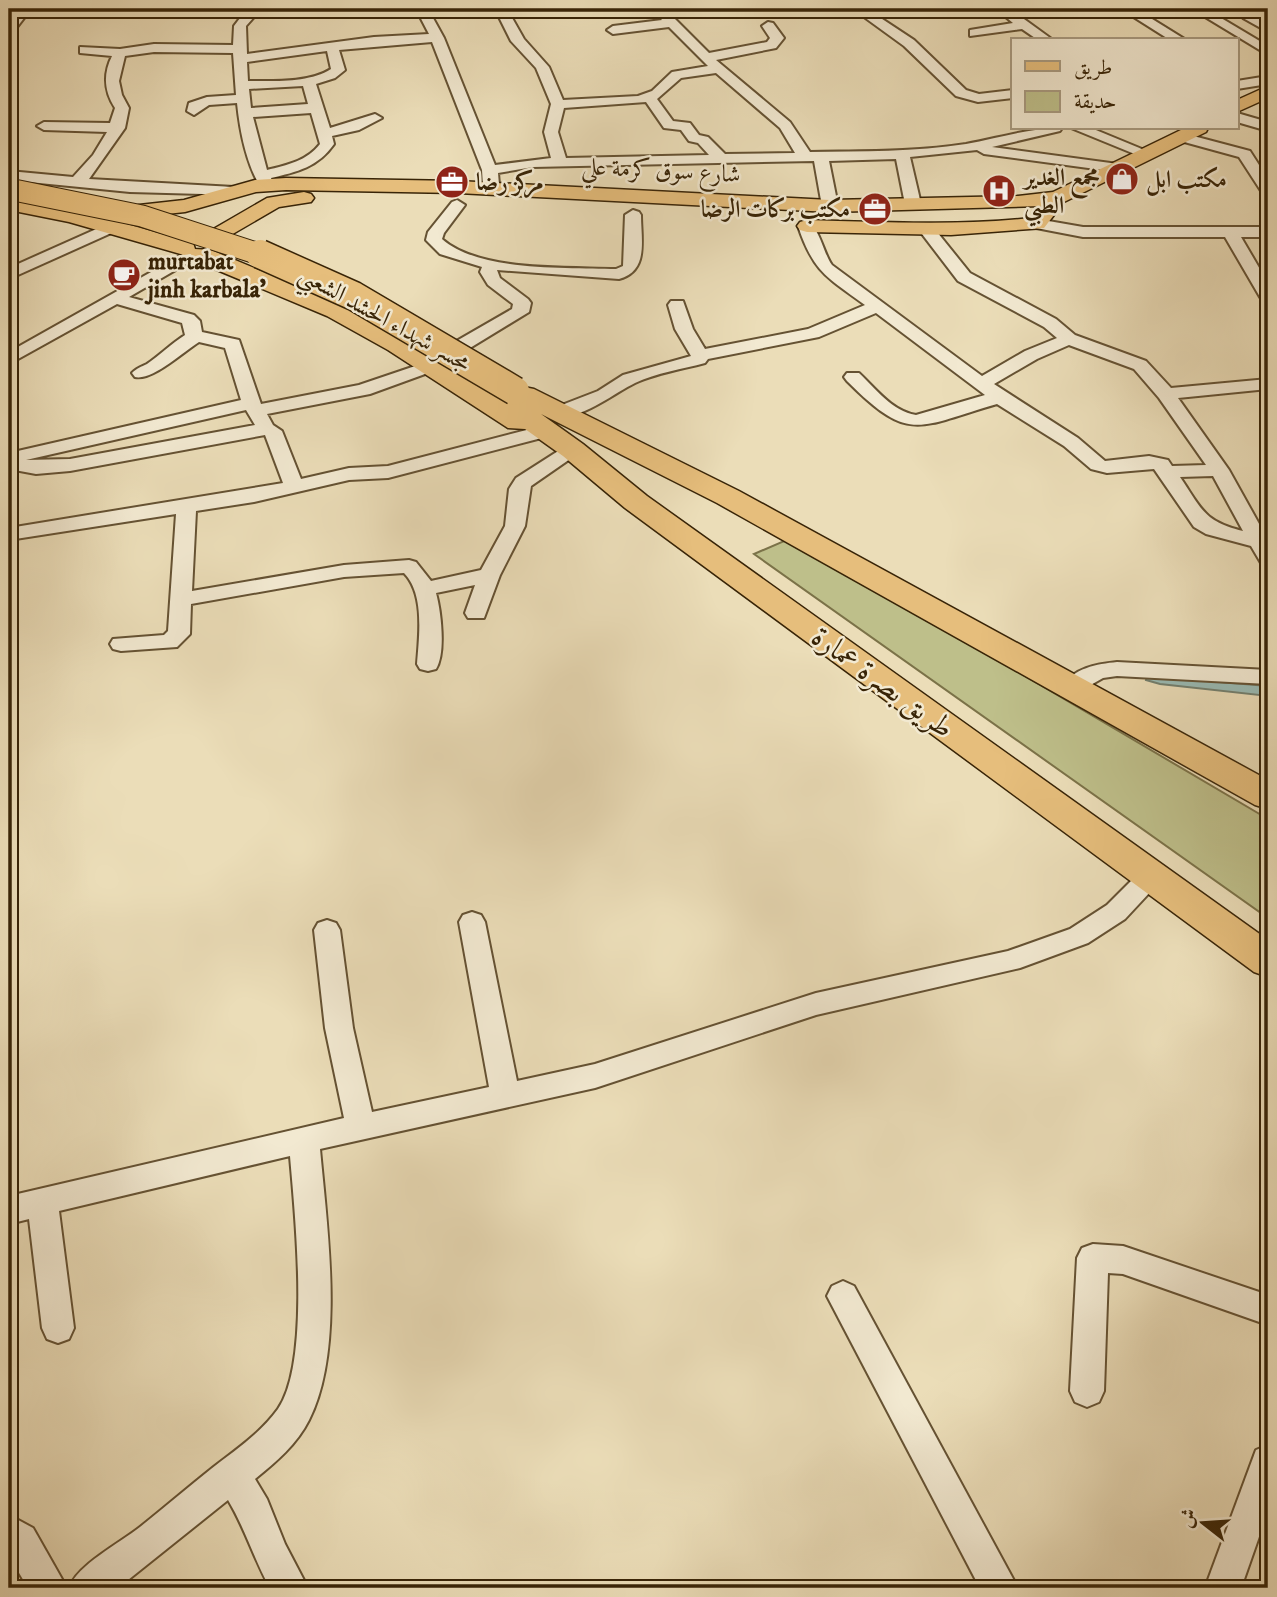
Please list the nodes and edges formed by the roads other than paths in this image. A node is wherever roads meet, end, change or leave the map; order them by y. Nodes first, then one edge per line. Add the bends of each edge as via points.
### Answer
1 (25, 9) edge
2 (256, 9) edge
3 (422, 9) edge
4 (501, 9) edge
5 (677, 9) edge
6 (859, 9) edge
7 (1002, 9) edge
8 (1127, 9) edge
9 (1198, 9) edge
10 (659, 10) edge
11 (1247, 15) dead end
12 (671, 23) junction
13 (1024, 25) junction
14 (768, 26) dead end
15 (9, 27) edge
16 (1268, 28) edge
17 (613, 30) dead end
18 (348, 32) dead end
19 (975, 33) dead end
20 (437, 37) junction
21 (1043, 38) edge
22 (1176, 38) edge
23 (359, 43) junction
24 (332, 47) junction
25 (85, 50) dead end
26 (1268, 51) edge
27 (120, 53) junction
28 (240, 54) junction
29 (706, 58) junction
30 (718, 69) junction
31 (309, 80) junction
32 (1243, 84) edge
33 (1268, 89) edge
34 (1011, 94) edge
35 (649, 97) junction
36 (242, 99) junction
37 (558, 104) junction
38 (1238, 106) edge
39 (316, 108) junction
40 (194, 111) dead end
41 (1238, 117) edge
42 (374, 118) dead end
43 (44, 126) dead end
44 (1268, 127) edge
45 (118, 128) junction
46 (1046, 130) edge
47 (1084, 130) edge
48 (1190, 132) edge
49 (324, 134) junction
50 (966, 148) junction
51 (902, 153) junction
52 (1147, 154) junction
53 (1245, 154) junction
54 (1268, 154) edge
55 (813, 156) junction
56 (720, 158) junction
57 (560, 163) junction
58 (1118, 168) junction
59 (9, 176) edge
60 (491, 179) junction
61 (264, 181) junction
62 (75, 183) junction
63 (1267, 186) edge
64 (9, 187) edge
65 (234, 192) junction
66 (9, 196) edge
67 (1057, 198) junction
68 (1018, 202) junction
69 (9, 203) edge
70 (913, 204) junction
71 (966, 204) junction
72 (457, 205) junction
73 (830, 206) junction
74 (256, 210) junction
75 (633, 215) junction
76 (699, 219) dead end
77 (1041, 220) junction
78 (134, 221) junction
79 (779, 224) dead end
80 (806, 226) junction
81 (977, 229) junction
82 (927, 230) junction
83 (1230, 232) junction
84 (1268, 232) edge
85 (205, 244) junction
86 (491, 265) junction
87 (9, 274) edge
88 (1268, 297) edge
89 (113, 298) junction
90 (677, 305) dead end
91 (879, 306) junction
92 (196, 336) junction
93 (1069, 339) junction
94 (459, 347) junction
95 (700, 355) junction
96 (9, 359) edge
97 (430, 366) junction
98 (141, 373) dead end
99 (853, 377) dead end
100 (981, 384) junction
101 (1268, 384) edge
102 (1166, 394) junction
103 (508, 395) junction
104 (999, 397) junction
105 (254, 407) junction
106 (266, 429) junction
107 (560, 431) junction
108 (9, 461) edge
109 (1219, 470) junction
110 (1169, 471) junction
111 (294, 486) junction
112 (186, 507) junction
113 (9, 534) edge
114 (1264, 551) edge
115 (489, 575) junction
116 (426, 589) junction
117 (182, 599) junction
118 (476, 613) dead end
119 (121, 643) dead end
120 (428, 664) dead end
121 (1268, 677) edge
122 (1073, 687) junction
123 (1268, 796) edge
124 (1152, 876) junction
125 (472, 922) dead end
126 (327, 930) dead end
127 (1268, 961) edge
128 (505, 1096) junction
129 (362, 1127) junction
130 (304, 1140) junction
131 (42, 1202) junction
132 (9, 1210) edge
133 (843, 1296) dead end
134 (1268, 1310) edge
135 (58, 1328) dead end
136 (1087, 1391) dead end
137 (1268, 1462) edge
138 (232, 1474) junction
139 (9, 1533) edge
140 (49, 1588) edge
141 (87, 1588) edge
142 (290, 1588) edge
143 (1000, 1588) edge
144 (1223, 1588) edge

1 - 15 street
2 - 28 street via 239,29
3 - 20 street
4 - 37 street via 518,41 541,67
5 - 10 street
6 - 34 street via 909,44 961,93 978,98
7 - 13 street
8 - 22 street
9 - 26 street
10 - 12 street
11 - 16 street
12 - 17 street
12 - 29 street
13 - 19 street
13 - 21 street
14 - 29 street via 777,38 771,46
18 - 23 street
20 - 23 street
20 - 60 street
23 - 24 street
24 - 28 street
24 - 31 street via 338,70
25 - 27 street
27 - 28 street via 155,48
27 - 45 street via 112,74 114,97 122,108
28 - 36 street
29 - 30 street
30 - 35 street via 677,75
30 - 55 street via 785,125
31 - 36 street
31 - 39 street
32 - 33 street
33 - 38 main road
35 - 37 street
35 - 56 street via 669,125 685,126
36 - 39 street
36 - 40 street via 200,102
36 - 61 street via 255,162
37 - 57 street via 551,132
39 - 49 street
41 - 44 street
42 - 49 street
43 - 45 street
45 - 62 street
46 - 50 street
47 - 52 street
48 - 52 main road
48 - 53 street
49 - 61 street via 327,144 321,153
50 - 51 street
50 - 58 street
51 - 55 street
51 - 70 street
52 - 58 main road
53 - 54 street
53 - 63 street
55 - 56 street
55 - 73 street
56 - 57 street
57 - 60 street
58 - 67 main road
59 - 62 street
60 - 61 main road, شارع سوق كرمة علي via 328,184
60 - 73 main road, شارع سوق كرمة علي
61 - 65 main road, شارع سوق كرمة علي
62 - 65 street
64 - 78 highway
64 - 103 highway, مجسر شهداء الحشد الشعبي, bridge via 154,220 268,257 355,297
65 - 74 main road via 226,200 227,206
65 - 78 main road, شارع سوق كرمة علي
66 - 103 highway via 141,224 258,262 376,320
67 - 68 main road, شارع سوق كرمة علي
67 - 77 main road
68 - 71 main road, شارع سوق كرمة علي
68 - 77 main road via 1035,208
69 - 78 highway
70 - 71 main road, شارع سوق كرمة علي
70 - 73 main road, شارع سوق كرمة علي
71 - 81 main road
72 - 74 main road, شارع سوق كرمة علي via 301,198
72 - 75 main road, شارع سوق كرمة علي
72 - 86 street via 433,240 472,262
74 - 85 main road, شارع سوق كرمة علي
75 - 76 main road, شارع سوق كرمة علي
75 - 86 street via 632,263 619,274
77 - 81 main road
77 - 83 street via 1083,232
78 - 85 highway
78 - 87 street
79 - 80 main road
80 - 82 main road
80 - 91 street via 816,255 827,268
81 - 82 main road
82 - 93 street via 964,277
83 - 84 street
83 - 88 street
85 - 89 street
85 - 94 highway via 315,269
85 - 97 highway via 274,283 336,310
86 - 94 street via 490,279 517,296 522,303 520,312
89 - 92 street via 188,319
89 - 96 street
90 - 95 street via 684,329
91 - 95 street via 813,333
91 - 100 street
92 - 98 street
92 - 105 street via 233,344
93 - 100 street
93 - 102 street via 1140,365
94 - 107 highway
95 - 107 street via 692,362 629,379
97 - 105 street via 364,390
97 - 107 highway via 524,426
99 - 104 street via 904,421
100 - 104 street
101 - 102 street
102 - 109 street
103 - 107 highway, طريق بصرة عمارة
104 - 110 street via 1071,442 1098,465 1149,462
105 - 106 street
105 - 108 street
106 - 108 street via 70,465 36,468
106 - 111 street via 273,431
107 - 111 street via 388,472 349,474
107 - 115 street via 519,489 515,526
107 - 122 highway, طريق بصرة عمارة via 728,497
107 - 124 highway, طريق بصرة عمارة via 636,502
109 - 110 street
109 - 114 street
110 - 114 street via 1201,523
111 - 112 street
112 - 113 street
112 - 117 street
115 - 116 street
115 - 118 street
116 - 117 street via 417,571 399,565
116 - 120 street
117 - 119 street via 175,639
121 - 122 street via 1117,669 1097,671
122 - 123 highway, طريق بصرة عمارة
124 - 127 highway, طريق بصرة عمارة
124 - 128 street via 1116,912 1079,936 1010,961 816,1004 595,1076
125 - 128 street
126 - 129 street via 339,1028
128 - 129 street
129 - 130 street
130 - 131 street
130 - 138 street via 311,1226 311,1347 305,1384 297,1409 269,1444
131 - 132 street
131 - 135 street
133 - 143 street
134 - 136 street via 1123,1260 1093,1258
137 - 144 street
138 - 141 street
138 - 142 street via 255,1511
139 - 140 street via 20,1541

